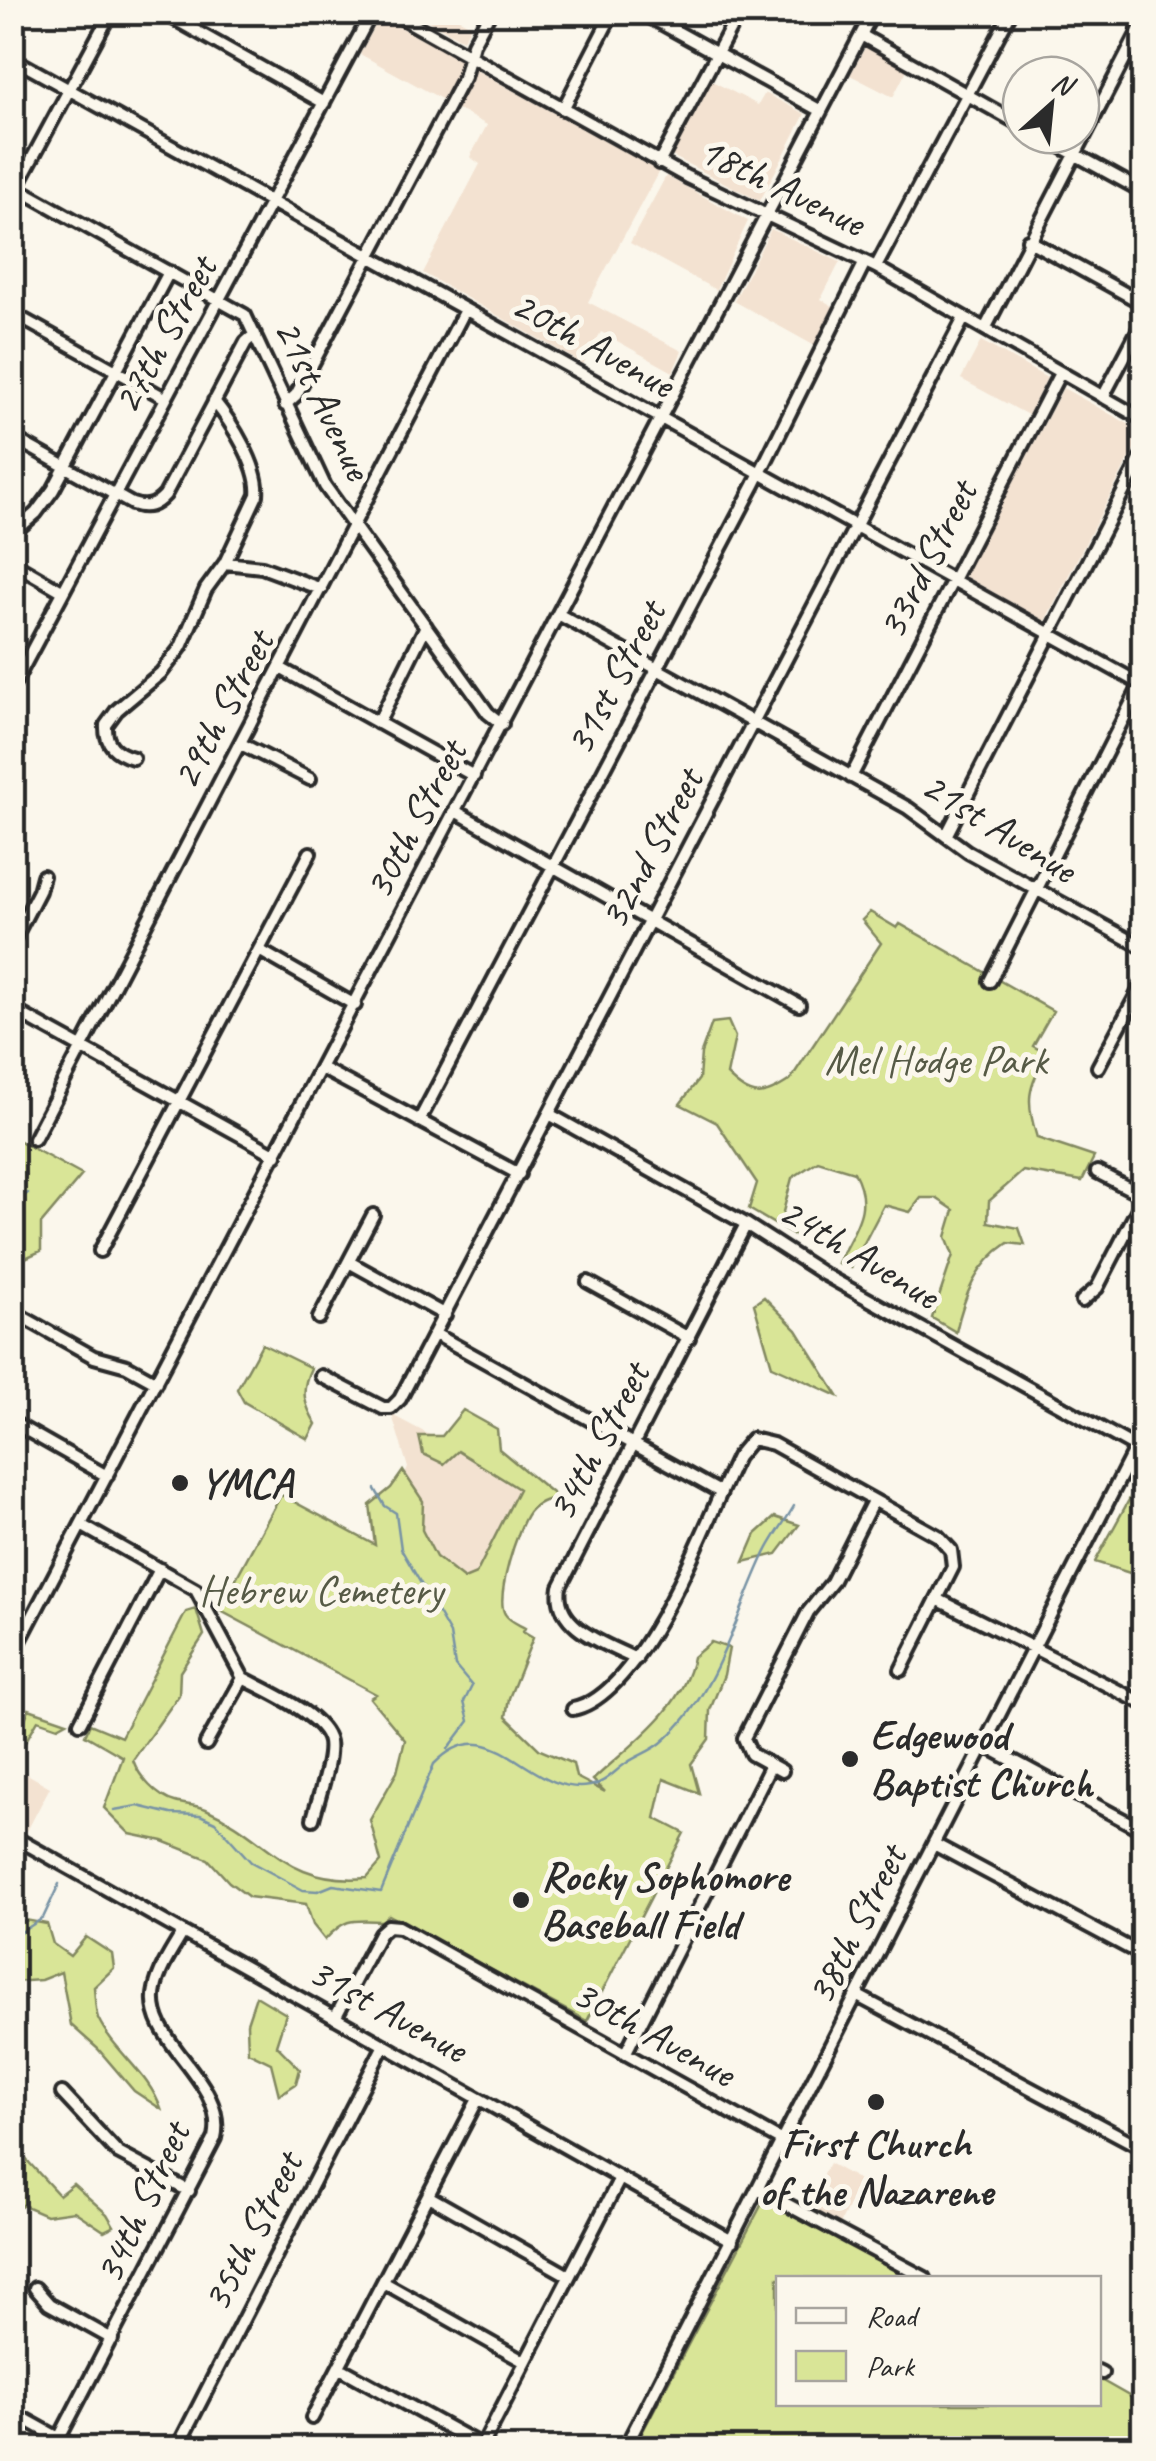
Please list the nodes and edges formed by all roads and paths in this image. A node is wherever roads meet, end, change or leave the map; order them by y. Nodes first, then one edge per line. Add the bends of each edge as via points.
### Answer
1 (112, 12) edge
2 (162, 12) edge
3 (372, 12) edge
4 (390, 12) edge
5 (490, 12) edge
6 (613, 12) edge
7 (641, 12) edge
8 (738, 12) edge
9 (873, 12) edge
10 (1011, 12) edge
11 (1142, 16) edge
12 (861, 35) junction
13 (716, 54) junction
14 (471, 57) junction
15 (12, 58) edge
16 (69, 90) junction
17 (967, 94) junction
18 (1101, 99) edge
19 (324, 103) junction
20 (563, 109) junction
21 (821, 111) junction
22 (1001, 113) edge
23 (1073, 155) edge
24 (1078, 155) edge
25 (659, 162) junction
26 (14, 189) edge
27 (1144, 192) edge
28 (272, 203) junction
29 (765, 216) junction
30 (1028, 240) junction
31 (368, 257) junction
32 (871, 265) junction
33 (169, 272) junction
34 (219, 299) junction
35 (1144, 304) edge
36 (465, 310) junction
37 (12, 313) edge
38 (964, 318) junction
39 (1144, 319) edge
40 (985, 328) junction
41 (255, 334) junction
42 (116, 371) junction
43 (1060, 373) junction
44 (1103, 397) junction
45 (165, 398) junction
46 (214, 400) junction
47 (285, 405) junction
48 (660, 419) junction
49 (1144, 420) edge
50 (12, 437) edge
51 (1144, 452) edge
52 (66, 468) junction
53 (758, 474) junction
54 (114, 495) junction
55 (353, 525) junction
56 (855, 527) junction
57 (12, 534) edge
58 (12, 562) edge
59 (225, 562) junction
60 (953, 581) junction
61 (321, 589) junction
62 (62, 591) junction
63 (558, 614) junction
64 (426, 626) junction
65 (1049, 634) junction
66 (280, 668) junction
67 (658, 668) junction
68 (1143, 683) edge
69 (13, 686) edge
70 (378, 723) junction
71 (754, 723) junction
72 (502, 724) junction
73 (241, 744) junction
74 (133, 758) dead end
75 (474, 776) junction
76 (852, 778) junction
77 (310, 779) dead end
78 (455, 811) junction
79 (946, 836) junction
80 (310, 854) dead end
81 (553, 866) junction
82 (43, 876) dead end
83 (1036, 889) junction
84 (650, 920) junction
85 (12, 944) edge
86 (1143, 947) edge
87 (259, 950) junction
88 (990, 981) dead end
89 (1144, 981) edge
90 (354, 1005) junction
91 (799, 1005) dead end
92 (12, 1008) edge
93 (82, 1047) junction
94 (1098, 1067) dead end
95 (321, 1068) junction
96 (179, 1101) junction
97 (549, 1114) junction
98 (419, 1121) junction
99 (34, 1139) dead end
100 (276, 1155) junction
101 (1097, 1172) dead end
102 (519, 1174) junction
103 (1144, 1196) edge
104 (373, 1215) dead end
105 (746, 1224) junction
106 (100, 1251) dead end
107 (349, 1262) junction
108 (588, 1282) dead end
109 (1082, 1301) dead end
110 (12, 1310) edge
111 (445, 1315) junction
112 (319, 1318) dead end
113 (436, 1334) junction
114 (688, 1338) junction
115 (321, 1376) dead end
116 (156, 1382) junction
117 (12, 1422) edge
118 (1144, 1430) edge
119 (634, 1444) junction
120 (1135, 1447) junction
121 (107, 1476) junction
122 (720, 1492) junction
123 (873, 1501) junction
124 (81, 1526) junction
125 (160, 1568) junction
126 (937, 1599) junction
127 (1033, 1648) junction
128 (13, 1655) edge
129 (636, 1660) junction
130 (901, 1670) dead end
131 (244, 1678) junction
132 (1144, 1704) edge
133 (572, 1709) dead end
134 (80, 1723) dead end
135 (206, 1744) dead end
136 (984, 1745) junction
137 (314, 1819) dead end
138 (1144, 1831) edge
139 (12, 1836) edge
140 (934, 1844) junction
141 (183, 1932) junction
142 (1144, 1956) edge
143 (856, 1995) junction
144 (335, 2018) junction
145 (384, 2045) junction
146 (626, 2054) junction
147 (62, 2093) dead end
148 (478, 2098) junction
149 (782, 2142) junction
150 (1144, 2149) edge
151 (620, 2178) junction
152 (758, 2189) junction
153 (189, 2190) junction
154 (428, 2196) junction
155 (732, 2241) junction
156 (569, 2276) junction
157 (921, 2276) edge
158 (383, 2282) junction
159 (35, 2288) dead end
160 (112, 2339) junction
161 (525, 2362) junction
162 (340, 2368) junction
163 (12, 2412) edge
164 (312, 2418) dead end
165 (56, 2444) edge
166 (78, 2448) edge
167 (177, 2448) edge
168 (482, 2448) edge
169 (625, 2448) edge

1 - 16 street
2 - 19 street
3 - 19 street, 27th Street
4 - 14 street, 18th Avenue
5 - 14 street
6 - 20 street
7 - 13 street
8 - 13 street
9 - 12 street, 30th Street
10 - 17 street, 31st Street
11 - 18 street
12 - 17 street
12 - 21 street, 30th Street
13 - 21 street
13 - 25 street
14 - 20 street, 18th Avenue
14 - 31 street
15 - 16 street, 20th Avenue
16 - 26 street
16 - 28 street, 20th Avenue
17 - 22 street
17 - 32 street, 31st Street
19 - 28 street, 27th Street
20 - 25 street, 18th Avenue
21 - 29 street, 30th Street
23 - 30 street
24 - 27 street
25 - 29 street, 18th Avenue
26 - 33 street, 21st Avenue
28 - 31 street, 20th Avenue
28 - 34 street, 27th Street
29 - 32 street, 18th Avenue
29 - 48 street, 30th Street
30 - 35 street
30 - 40 street
31 - 36 street, 20th Avenue
31 - 47 street
32 - 38 street, 18th Avenue
32 - 53 street, 31st Street
33 - 34 street, 21st Avenue
33 - 42 street
34 - 41 street, 21st Avenue via 245,315
34 - 45 street, 27th Street
36 - 48 street, 20th Avenue
36 - 55 street, 29th Street
37 - 42 street
38 - 40 street, 18th Avenue
38 - 56 street, 32nd Street
39 - 44 street
40 - 43 street, 18th Avenue
41 - 46 street
41 - 47 street, 21st Avenue
42 - 45 street
42 - 52 street
43 - 44 street, 18th Avenue
43 - 60 street, 33rd Street
44 - 49 street, 18th Avenue
45 - 54 street, 27th Street
46 - 54 street via 165,495 150,506
46 - 59 street via 258,484
47 - 55 street, 21st Avenue via 318,476
48 - 53 street, 20th Avenue
48 - 63 street, 30th Street
50 - 52 street
51 - 65 street
52 - 54 street
52 - 57 street via 44,504
53 - 56 street, 20th Avenue
53 - 67 street, 31st Street
54 - 62 street, 27th Street
55 - 61 street, 29th Street
55 - 64 street, 21st Avenue
56 - 60 street, 20th Avenue
56 - 71 street, 32nd Street
58 - 62 street
59 - 61 street via 262,567
59 - 74 street via 175,657 106,725 109,743
60 - 65 street, 20th Avenue
60 - 76 street, 33rd Street
61 - 66 street, 29th Street
62 - 69 street, 27th Street
63 - 67 street, 21st Avenue
63 - 72 street, 30th Street
64 - 70 street
64 - 72 street, 21st Avenue
65 - 68 street, 20th Avenue
65 - 79 street
66 - 70 street
66 - 73 street, 29th Street
67 - 71 street, 21st Avenue
67 - 81 street, 31st Street
68 - 83 street
70 - 75 street
71 - 76 street, 21st Avenue
71 - 84 street, 32nd Street
72 - 75 street, 30th Street
73 - 77 street
73 - 93 street, 29th Street
75 - 78 street, 30th Street
76 - 79 street, 21st Avenue
78 - 81 street
78 - 90 street, 30th Street
79 - 83 street, 21st Avenue
80 - 87 street
81 - 84 street
81 - 98 street, 31st Street
82 - 85 street
83 - 86 street, 21st Avenue
83 - 88 street
84 - 91 street
84 - 97 street, 32nd Street
87 - 90 street
87 - 96 street
89 - 94 street
90 - 95 street, 30th Street
92 - 93 street
93 - 96 street
93 - 99 street, 29th Street
95 - 98 street
95 - 100 street, 30th Street
96 - 100 street
96 - 106 street
97 - 102 street, 32nd Street
97 - 105 street, 24th Avenue
98 - 102 street
100 - 116 street, 30th Street
101 - 103 street
102 - 111 street, 32nd Street
103 - 109 street via 1098,1288
104 - 107 street
105 - 114 street, 34th Street
105 - 120 street, 24th Avenue
107 - 111 street
107 - 112 street
108 - 114 street
110 - 116 street via 94,1357
111 - 113 street, 32nd Street
113 - 115 street, 32nd Street via 391,1408
113 - 119 street
114 - 119 street, 34th Street
116 - 121 street, 30th Street
117 - 121 street
118 - 120 street, 38th Street
119 - 122 street
119 - 129 street, 34th Street via 558,1594 568,1621
120 - 127 street, 38th Street
121 - 124 street, 30th Street
122 - 123 street via 752,1440 773,1444
122 - 129 street
123 - 126 street via 948,1546 953,1567
123 - 146 street via 746,1731 746,1748 776,1768
124 - 125 street
124 - 128 street, 30th Street
125 - 131 street via 196,1590
125 - 134 street
126 - 127 street
126 - 130 street
127 - 132 street
127 - 136 street, 38th Street
129 - 133 street via 590,1705
131 - 135 street
131 - 137 street via 325,1730 330,1745
136 - 138 street
136 - 140 street, 38th Street
139 - 141 street, 31st Avenue
140 - 142 street
140 - 143 street, 38th Street
141 - 144 street, 31st Avenue
141 - 153 street, 34th Street via 154,1997 158,2018 212,2100 216,2118 215,2138
143 - 149 street, 38th Street
143 - 150 street
144 - 145 street, 31st Avenue
144 - 146 street, 30th Avenue via 388,1926 406,1930
145 - 148 street, 31st Avenue
145 - 167 street, 35th Street
146 - 149 street, 30th Avenue
147 - 153 street via 118,2153
148 - 151 street, 31st Avenue
148 - 154 street
149 - 152 street, 38th Street
151 - 155 street, 31st Avenue
151 - 156 street
152 - 155 street, 38th Street
152 - 157 street
153 - 160 street, 34th Street
154 - 156 street
154 - 158 street
155 - 169 street, 38th Street
156 - 161 street
158 - 161 street
158 - 162 street
159 - 160 street via 49,2304
160 - 165 street, 34th Street
161 - 168 street
162 - 164 street
162 - 168 street
163 - 165 street
165 - 166 street

